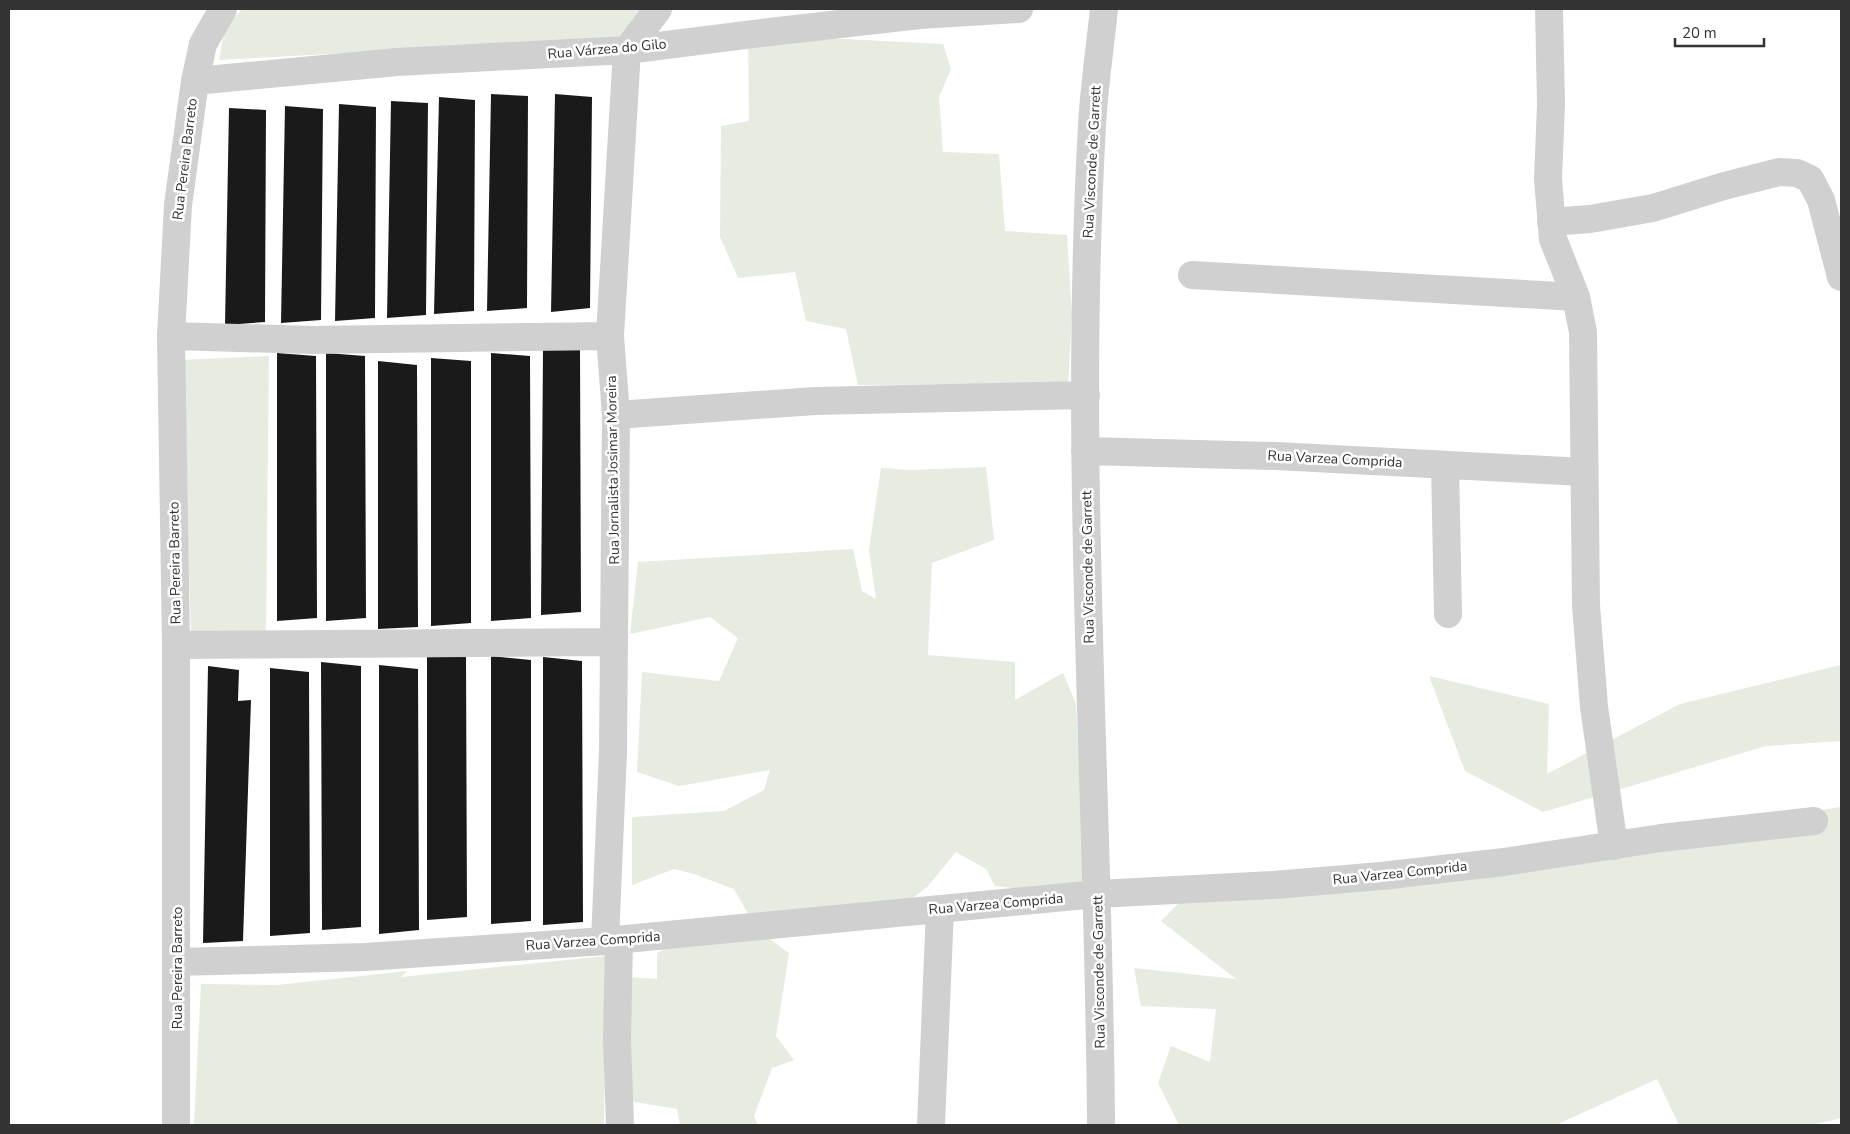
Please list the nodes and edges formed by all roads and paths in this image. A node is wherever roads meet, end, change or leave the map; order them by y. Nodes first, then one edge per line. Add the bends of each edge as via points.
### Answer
1 (224, 9) edge
2 (658, 9) edge
3 (1019, 9) edge
4 (1104, 9) edge
5 (1549, 9) edge
6 (627, 50) junction
7 (195, 81) junction
8 (1551, 222) junction
9 (1192, 275) dead end
10 (1841, 277) edge
11 (1576, 297) junction
12 (171, 336) junction
13 (610, 336) junction
14 (1086, 395) junction
15 (616, 415) junction
16 (1085, 451) junction
17 (1445, 465) junction
18 (1584, 472) junction
19 (1448, 614) dead end
20 (614, 642) junction
21 (176, 645) junction
22 (1814, 821) dead end
23 (1614, 846) junction
24 (1097, 894) junction
25 (940, 910) junction
26 (612, 941) junction
27 (177, 962) junction
28 (176, 1125) edge
29 (620, 1125) edge
30 (932, 1125) edge
31 (1101, 1125) edge

1 - 7 street, Rua Pereira Barreto via 203,44
2 - 6 street
3 - 6 street, Rua Várzea do Gilo via 920,15
4 - 14 street, Rua Visconde de Garrett via 1092,123
5 - 8 street via 1551,104 1548,180
6 - 7 street, Rua Várzea do Gilo via 397,62
6 - 13 street, Rua Jornalista Josimar Moreira
7 - 12 street, Rua Pereira Barreto via 178,205
8 - 10 street via 1654,208 1779,172 1797,173 1810,179 1821,200
8 - 11 street via 1553,239
9 - 11 street
11 - 18 street via 1582,332
12 - 13 street via 312,340
12 - 21 street, Rua Pereira Barreto
13 - 15 street, Rua Jornalista Josimar Moreira
14 - 15 street via 815,401
14 - 16 street, Rua Visconde de Garrett
15 - 20 street, Rua Jornalista Josimar Moreira
16 - 17 street, Rua Varzea Comprida
16 - 24 street, Rua Visconde de Garrett
17 - 18 street, Rua Varzea Comprida
17 - 19 street
18 - 23 street via 1586,605 1593,688
20 - 21 street
20 - 26 street, Rua Jornalista Josimar Moreira
21 - 27 street, Rua Pereira Barreto
22 - 23 street, Rua Varzea Comprida
23 - 24 street, Rua Varzea Comprida via 1381,876
24 - 25 street, Rua Varzea Comprida
24 - 31 street, Rua Visconde de Garrett
25 - 26 street, Rua Varzea Comprida
25 - 30 street
26 - 27 street, Rua Varzea Comprida via 365,957
26 - 29 street, Rua Jornalista Josimar Moreira
27 - 28 street, Rua Pereira Barreto

